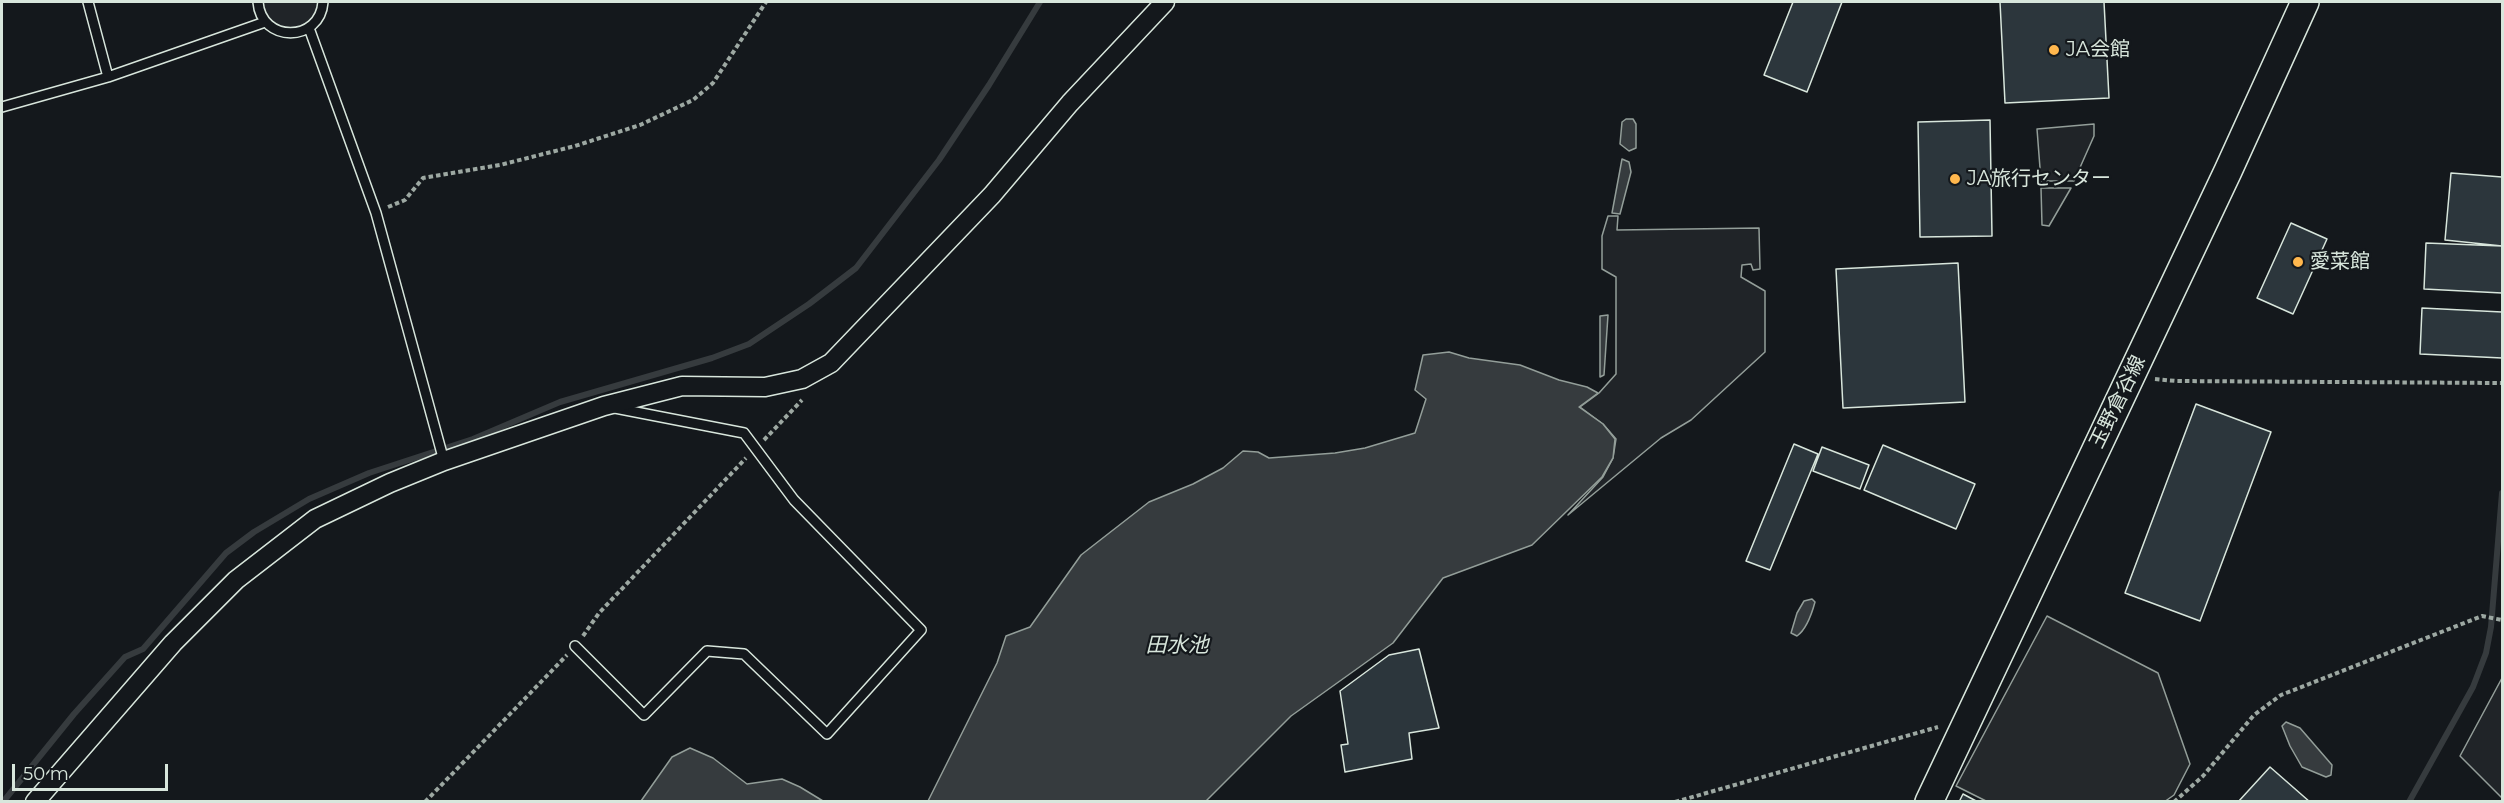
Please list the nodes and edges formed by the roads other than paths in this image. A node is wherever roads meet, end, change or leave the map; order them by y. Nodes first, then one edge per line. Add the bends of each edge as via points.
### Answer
1 (88, 2) edge
2 (258, 2) edge
3 (323, 2) edge
4 (1165, 2) edge
5 (2305, 2) edge
6 (265, 22) junction
7 (309, 28) junction
8 (108, 77) junction
9 (2, 107) edge
10 (604, 406) junction
11 (444, 461) junction
12 (575, 646) road end
13 (35, 801) edge
14 (1929, 801) edge

1 - 8 lane
2 - 6 lane
3 - 7 lane via 320,15
4 - 10 street via 992,195 831,363 802,379 765,387 682,386
5 - 14 main road, 玉野倉谷線
6 - 7 lane via 286,33
6 - 8 lane
7 - 11 lane via 376,213
8 - 9 lane
10 - 11 street
10 - 12 lane via 744,433 794,500 921,630 827,734 744,654 707,651 644,715
11 - 13 street via 315,519 236,580 173,643

